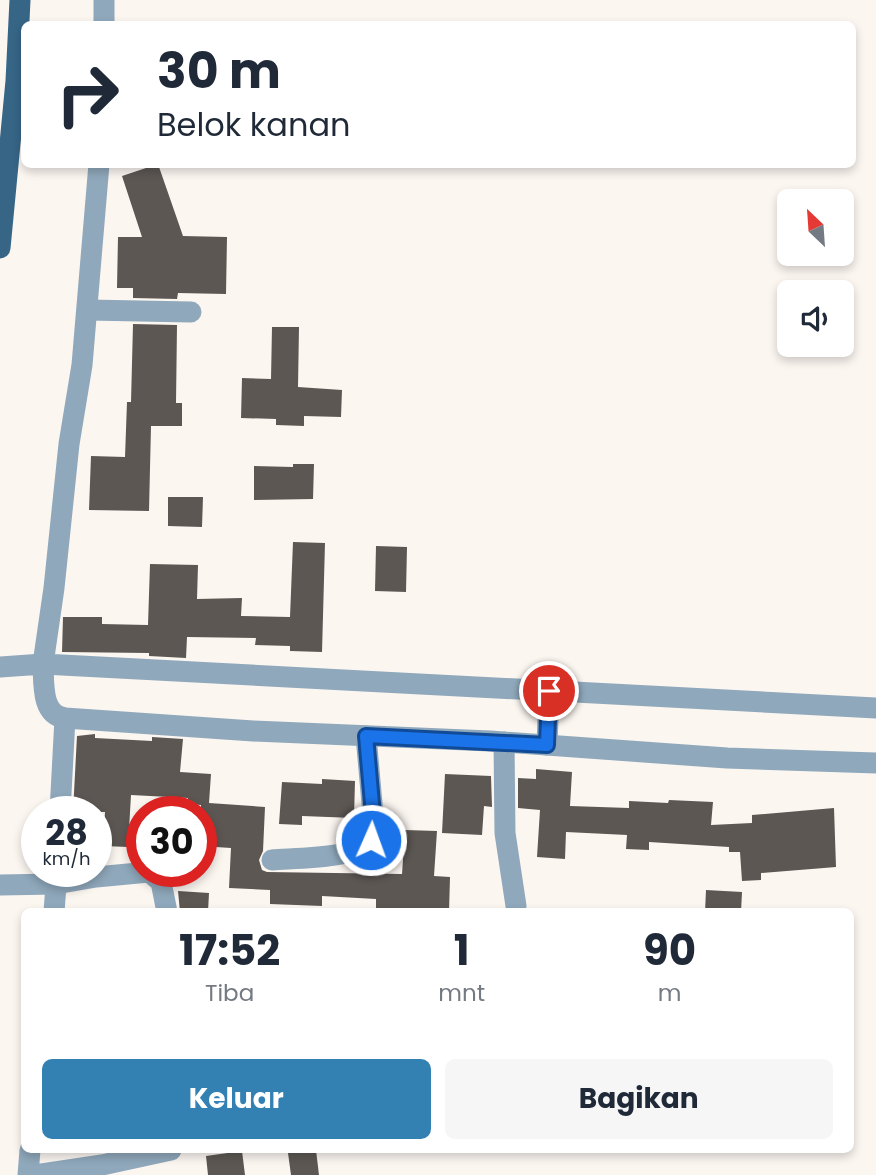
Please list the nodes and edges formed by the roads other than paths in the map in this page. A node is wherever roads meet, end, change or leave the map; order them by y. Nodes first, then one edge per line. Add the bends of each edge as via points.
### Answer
1 (20, 0) edge
2 (104, 0) edge
3 (104, 21) edge
4 (4, 147) edge
5 (99, 168) edge
6 (0, 248) edge
7 (88, 310) junction
8 (191, 312) dead end
9 (0, 667) edge
10 (39, 671) junction
11 (549, 691) junction
12 (876, 708) edge
13 (56, 713) junction
14 (366, 736) junction
15 (504, 742) junction
16 (547, 745) junction
17 (876, 763) edge
18 (59, 796) edge
19 (272, 860) dead end
20 (112, 875) edge
21 (21, 883) edge
22 (0, 885) edge
23 (52, 887) edge
24 (516, 906) dead end
25 (54, 908) edge
26 (166, 908) edge
27 (30, 1153) edge
28 (157, 1153) edge
29 (28, 1175) edge
30 (35, 1175) edge

1 - 4 main road via 16,81
2 - 3 street
4 - 6 main road
5 - 7 street
7 - 8 street
7 - 10 street
9 - 10 street
10 - 11 street
10 - 13 street
11 - 12 street
11 - 16 street
13 - 14 street
13 - 18 street
14 - 15 street
14 - 19 street via 374,826 371,840 347,853
15 - 16 street
15 - 24 street via 505,833
16 - 17 street
20 - 26 street via 149,872 161,882
21 - 22 street
23 - 25 street
27 - 29 street
28 - 30 street

